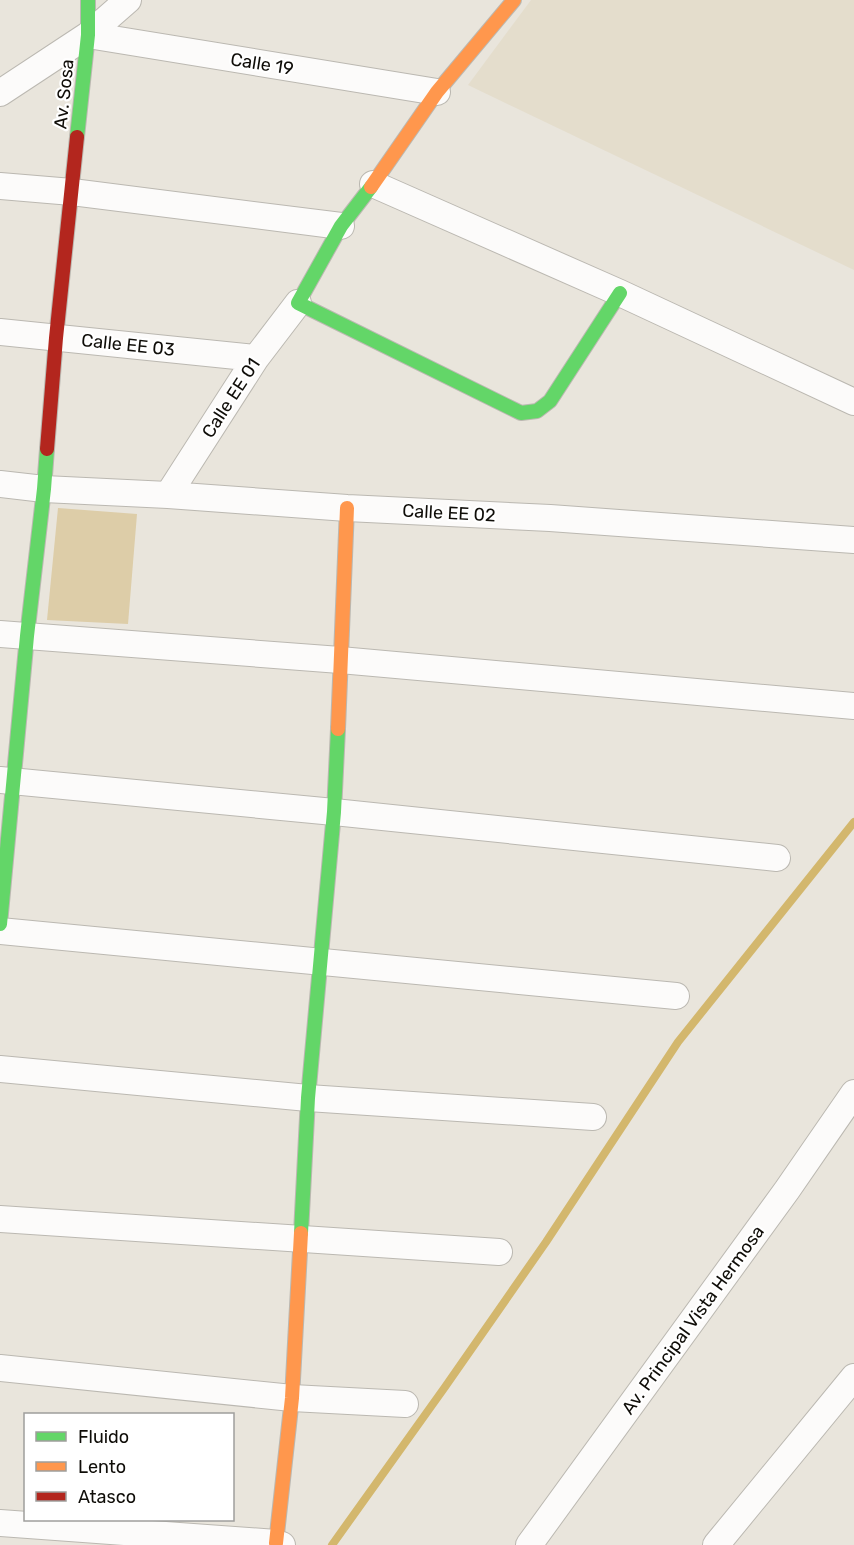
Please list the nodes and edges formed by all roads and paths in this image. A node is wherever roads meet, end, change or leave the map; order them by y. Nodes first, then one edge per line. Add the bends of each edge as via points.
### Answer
1 (88, 0) edge
2 (128, 0) edge
3 (514, 0) edge
4 (88, 35) junction
5 (437, 92) junction
6 (0, 93) edge
7 (373, 184) junction
8 (0, 186) edge
9 (72, 192) junction
10 (341, 226) junction
11 (620, 292) junction
12 (298, 303) junction
13 (0, 332) edge
14 (56, 338) junction
15 (256, 358) junction
16 (854, 402) edge
17 (0, 484) edge
18 (44, 489) junction
19 (168, 495) junction
20 (347, 508) junction
21 (854, 540) edge
22 (0, 634) edge
23 (27, 636) junction
24 (340, 660) junction
25 (854, 706) edge
26 (7, 781) edge
27 (334, 812) junction
28 (777, 858) dead end
29 (0, 924) edge
30 (0, 931) edge
31 (320, 962) junction
32 (676, 996) dead end
33 (0, 1069) edge
34 (854, 1093) edge
35 (308, 1098) junction
36 (593, 1117) dead end
37 (0, 1219) edge
38 (301, 1239) junction
39 (499, 1252) dead end
40 (0, 1368) edge
41 (854, 1377) edge
42 (292, 1398) junction
43 (405, 1404) dead end
44 (0, 1523) edge
45 (279, 1544) edge
46 (529, 1545) edge
47 (716, 1545) edge

1 - 4 street, Av. Sosa
2 - 4 street
3 - 5 street
4 - 5 street, Calle 19
4 - 6 street
4 - 9 street, Av. Sosa
5 - 7 street
7 - 10 street
7 - 11 street
8 - 9 street
9 - 10 street
9 - 14 street, Av. Sosa
10 - 12 street
11 - 12 street via 550,401 537,411 521,413
11 - 16 street
12 - 15 street, Calle EE 01
13 - 14 street, Calle EE 03
14 - 15 street, Calle EE 03
14 - 18 street, Av. Sosa
15 - 19 street, Calle EE 01
17 - 18 street, Calle EE 02
18 - 19 street, Calle EE 02
18 - 23 street, Av. Sosa
19 - 20 street, Calle EE 02
20 - 21 street, Calle EE 02
20 - 24 street
22 - 23 street
23 - 24 street
23 - 26 street, Av. Sosa
24 - 25 street
24 - 27 street
26 - 27 street
26 - 29 street, Av. Sosa
27 - 28 street
27 - 31 street
30 - 31 street
31 - 32 street
31 - 35 street
33 - 35 street
34 - 46 street, Av. Principal Vista Hermosa
35 - 36 street
35 - 38 street
37 - 38 street
38 - 39 street
38 - 42 street
40 - 42 street
41 - 47 street
42 - 43 street
42 - 45 street
44 - 45 street

